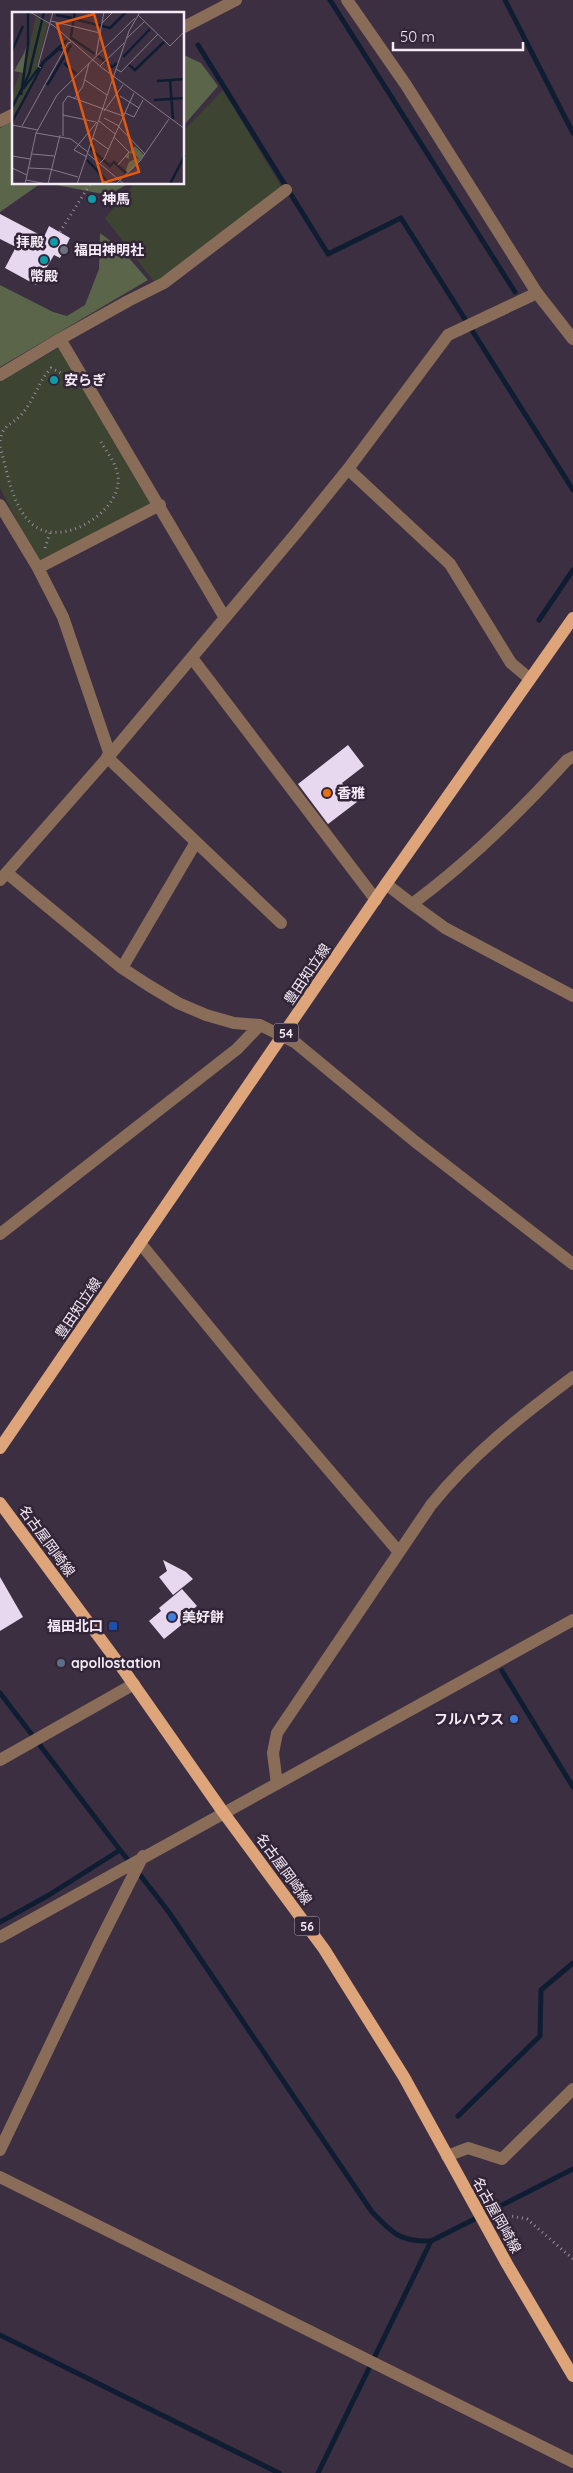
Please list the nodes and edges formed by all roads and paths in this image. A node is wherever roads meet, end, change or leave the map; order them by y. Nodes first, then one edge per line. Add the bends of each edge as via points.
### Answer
1 (236, 0) edge
2 (347, 0) edge
3 (185, 26) edge
4 (12, 115) edge
5 (0, 122) edge
6 (89, 185) edge
7 (286, 190) dead end
8 (60, 232) dead end
9 (537, 293) junction
10 (60, 339) junction
11 (573, 339) edge
12 (0, 375) edge
13 (68, 378) dead end
14 (97, 434) dead end
15 (0, 441) edge
16 (0, 447) edge
17 (348, 468) junction
18 (0, 505) edge
19 (160, 505) junction
20 (38, 568) junction
21 (225, 618) junction
22 (573, 618) edge
23 (192, 658) junction
24 (530, 679) junction
25 (109, 756) junction
26 (573, 757) edge
27 (196, 842) junction
28 (4, 877) edge
29 (386, 884) junction
30 (376, 900) junction
31 (412, 904) junction
32 (281, 923) dead end
33 (122, 968) junction
34 (573, 996) edge
35 (260, 1025) junction
36 (284, 1036) junction
37 (0, 1234) edge
38 (140, 1243) junction
39 (573, 1264) edge
40 (573, 1377) edge
41 (0, 1448) edge
42 (0, 1503) edge
43 (400, 1552) junction
44 (573, 1620) edge
45 (134, 1684) junction
46 (0, 1760) edge
47 (277, 1784) junction
48 (223, 1812) junction
49 (143, 1856) junction
50 (0, 1936) edge
51 (573, 2089) edge
52 (0, 2150) edge
53 (447, 2156) junction
54 (0, 2177) edge
55 (487, 2229) junction
56 (573, 2259) edge
57 (573, 2376) edge
58 (573, 2462) edge

1 - 3 street
2 - 9 street via 406,85
4 - 5 street
6 - 8 path
7 - 10 street via 164,284
9 - 11 street
9 - 17 street via 448,335
10 - 12 street
10 - 19 street
13 - 15 path via 51,368 21,415 1,432
14 - 16 path via 116,469 115,496 100,514 66,531 50,533 41,530 27,518 10,484
17 - 21 street
17 - 24 street via 450,564 511,663
18 - 20 street
19 - 20 street
19 - 21 street
20 - 25 street via 64,617
21 - 23 street
22 - 24 main road, 豊田知立線 / 54
23 - 25 street
23 - 30 street
24 - 29 main road, 豊田知立線 / 54
25 - 27 street
25 - 28 street
26 - 31 street via 483,846
27 - 32 street
27 - 33 street
28 - 33 street
29 - 30 main road, 豊田知立線 / 54
29 - 31 street
30 - 36 main road, 豊田知立線 / 54
31 - 34 street via 445,928
33 - 35 street via 178,1003 206,1015 234,1023
35 - 36 street
35 - 37 street via 237,1049
36 - 38 main road, 豊田知立線 / 54
36 - 39 street
38 - 41 main road, 豊田知立線 / 54
38 - 43 street
40 - 43 street via 531,1408 452,1479
42 - 45 main road, 名古屋岡崎線 / 56
43 - 47 street via 277,1733 273,1753
44 - 47 street
45 - 46 street
45 - 48 main road, 名古屋岡崎線 / 56
47 - 48 street
48 - 49 street
48 - 53 main road, 名古屋岡崎線 / 56 via 324,1949 404,2077
49 - 50 street
49 - 52 street
51 - 53 street via 502,2160 468,2148
53 - 55 main road, 名古屋岡崎線 / 56
54 - 58 street
55 - 56 path via 511,2216 527,2219
55 - 57 main road, 名古屋岡崎線 / 56

